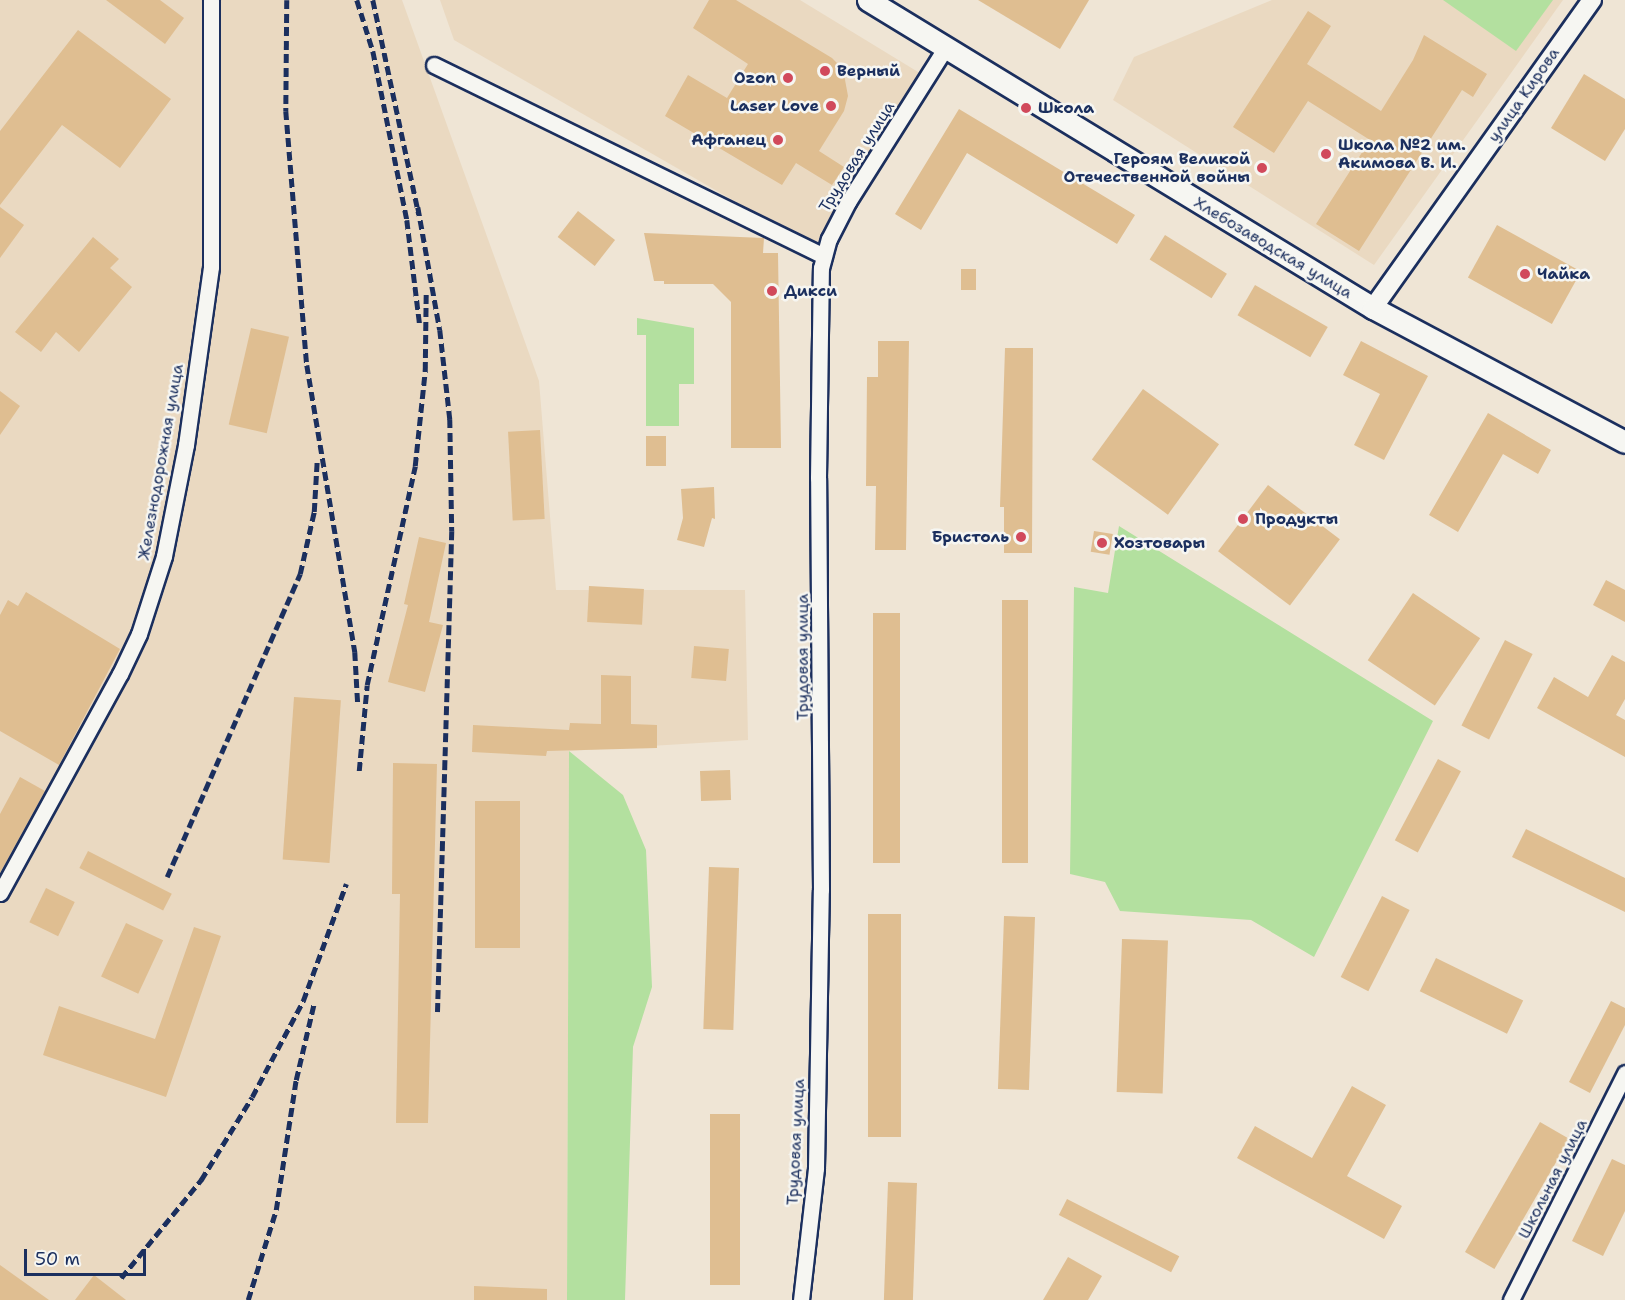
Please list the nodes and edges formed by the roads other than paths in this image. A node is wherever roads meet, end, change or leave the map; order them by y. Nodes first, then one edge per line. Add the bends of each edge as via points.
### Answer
1 (211, 0) edge
2 (868, 0) edge
3 (1592, 0) edge
4 (946, 47) junction
5 (434, 65) dead end
6 (824, 256) junction
7 (1373, 308) junction
8 (1625, 442) edge
9 (0, 893) edge
10 (1625, 1073) edge
11 (801, 1300) edge
12 (1511, 1300) edge

1 - 9 street, Железнодорожная улица via 211,267 186,445 164,556 124,664
2 - 4 main road, Хлебозаводская улица
3 - 7 street, улица Кирова
4 - 6 street, Трудовая улица via 848,202
4 - 7 main road, Хлебозаводская улица
5 - 6 street
6 - 11 street, Трудовая улица via 819,303 821,890 816,1168
7 - 8 main road, Хлебозаводская улица
10 - 12 street, Школьная улица

